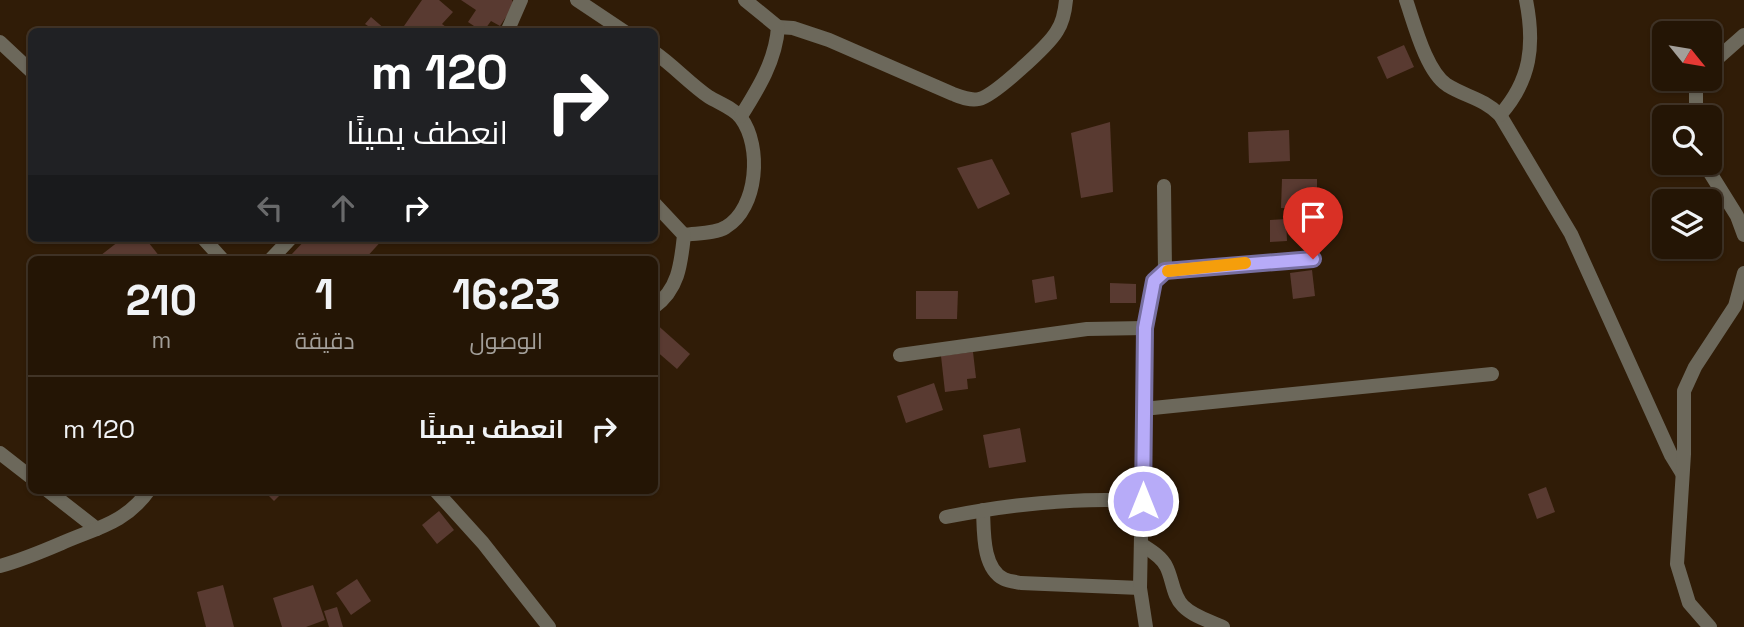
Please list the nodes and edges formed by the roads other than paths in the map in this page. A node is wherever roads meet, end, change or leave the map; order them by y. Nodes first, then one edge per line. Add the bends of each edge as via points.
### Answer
1 (521, 0) edge
2 (577, 0) edge
3 (745, 0) edge
4 (1066, 0) edge
5 (1406, 0) edge
6 (1525, 0) edge
7 (778, 27) junction
8 (509, 28) edge
9 (619, 28) edge
10 (1744, 35) edge
11 (0, 42) edge
12 (1722, 54) edge
13 (658, 55) edge
14 (28, 68) edge
15 (1500, 115) junction
16 (741, 116) junction
17 (1711, 175) edge
18 (1164, 186) dead end
19 (658, 207) edge
20 (684, 235) junction
21 (1744, 235) edge
22 (207, 242) edge
23 (287, 242) edge
24 (219, 256) edge
25 (274, 256) edge
26 (1313, 259) dead end
27 (1165, 271) junction
28 (1744, 273) edge
29 (658, 304) edge
30 (1145, 328) junction
31 (900, 355) dead end
32 (1492, 374) dead end
33 (1143, 409) junction
34 (0, 453) edge
35 (1682, 474) junction
36 (28, 475) edge
37 (52, 494) edge
38 (145, 494) edge
39 (438, 494) edge
40 (1143, 501) junction
41 (983, 510) junction
42 (946, 517) dead end
43 (97, 530) junction
44 (1141, 544) junction
45 (0, 566) edge
46 (1140, 588) junction
47 (549, 627) edge
48 (1146, 627) edge
49 (1223, 627) edge
50 (1710, 627) edge

1 - 8 street
2 - 9 street
3 - 7 street
4 - 7 street via 1055,35 996,91 981,99 953,94 861,53 793,28
5 - 15 street via 1426,54 1444,83 1488,104
6 - 15 street via 1531,44 1526,74
7 - 16 street via 759,87
10 - 12 street
11 - 14 street
13 - 16 street
15 - 35 street via 1571,234
16 - 20 street via 755,159 750,191 732,223 723,229
17 - 21 street
18 - 27 street
19 - 20 street
20 - 29 street via 677,278 667,298
22 - 24 street
23 - 25 street
26 - 27 street
27 - 30 street via 1154,281
28 - 35 street via 1735,306 1684,391
30 - 31 street via 1087,328
30 - 33 street
32 - 33 street
33 - 40 street
34 - 36 street
35 - 50 street via 1676,564 1689,603
37 - 43 street
38 - 43 street via 115,522
39 - 47 street
40 - 41 street via 1104,498
40 - 44 street
41 - 42 street
41 - 46 street via 988,557 1004,579
43 - 45 street
44 - 46 street
44 - 49 street via 1166,566 1182,605
46 - 48 street

